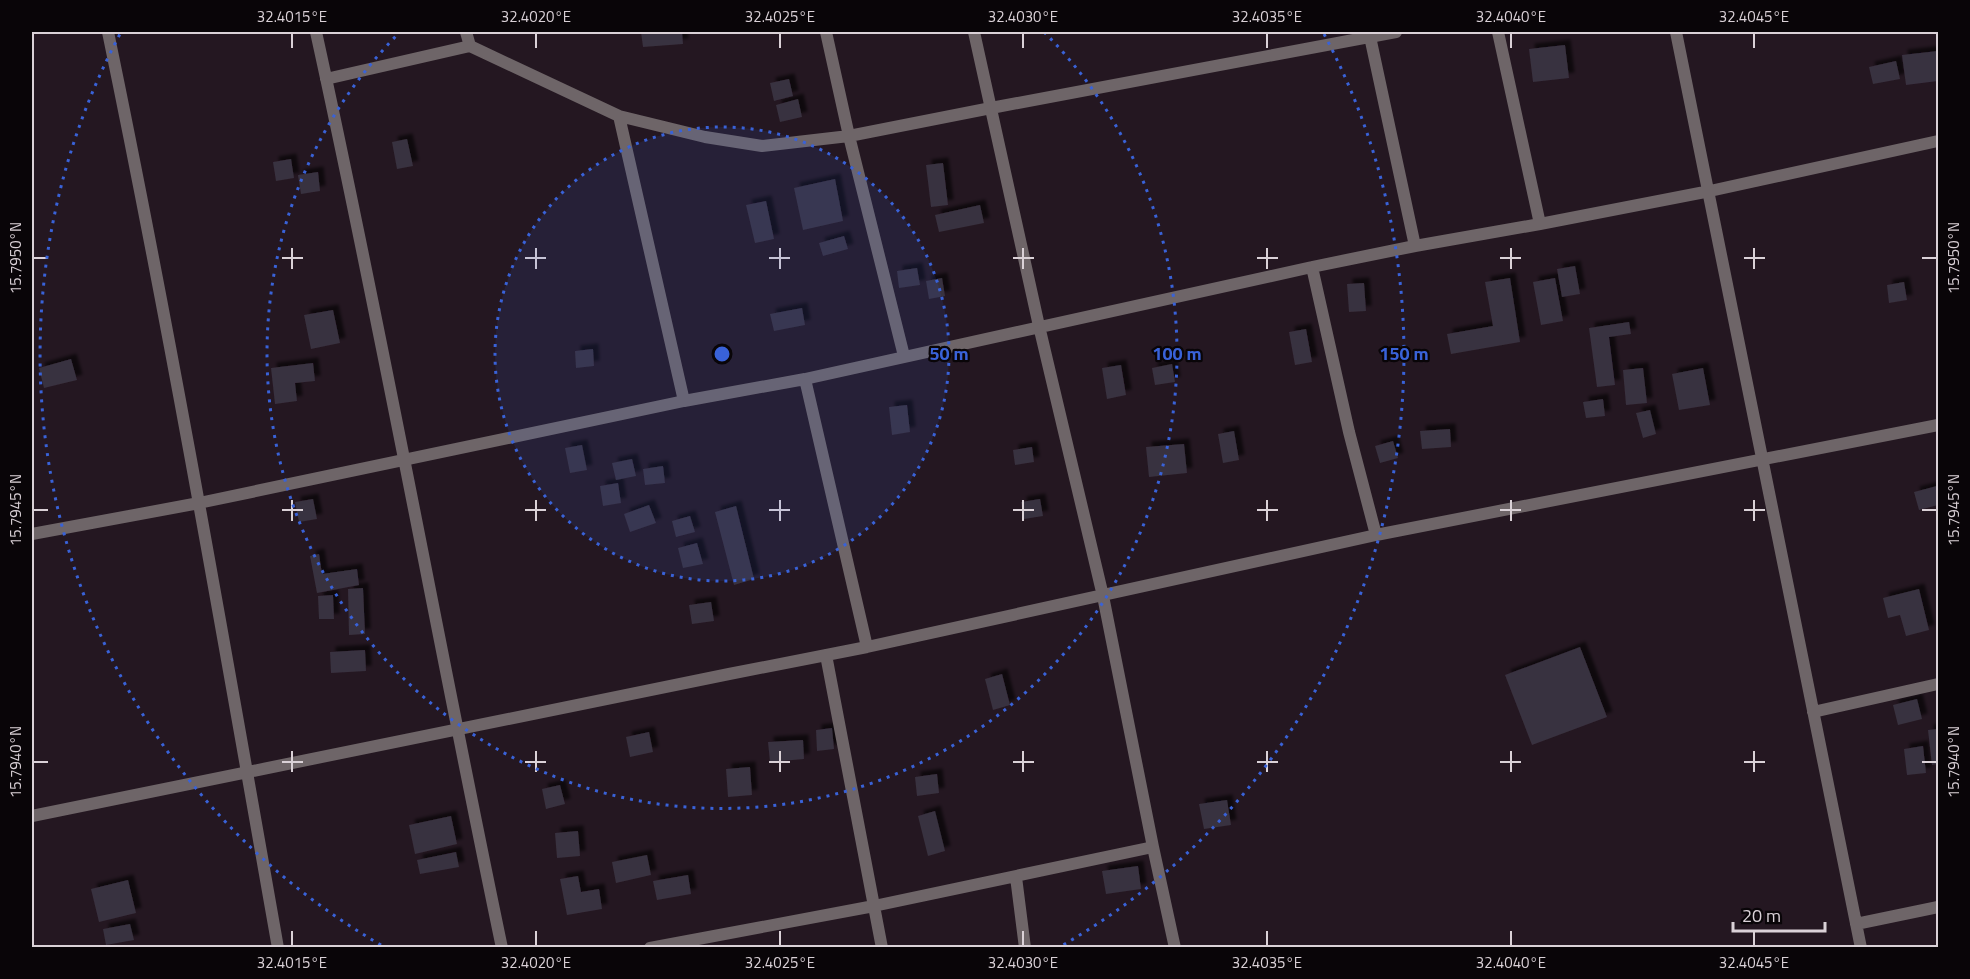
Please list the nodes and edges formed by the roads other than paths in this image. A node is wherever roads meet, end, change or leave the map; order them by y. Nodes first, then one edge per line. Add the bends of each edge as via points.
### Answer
1 (108, 32) edge
2 (316, 32) edge
3 (466, 32) edge
4 (826, 32) edge
5 (974, 32) edge
6 (1396, 32) edge
7 (1498, 32) edge
8 (1676, 32) edge
9 (1370, 34) edge
10 (470, 46) junction
11 (326, 79) junction
12 (991, 108) junction
13 (619, 116) junction
14 (849, 136) junction
15 (1938, 141) edge
16 (1710, 191) junction
17 (1540, 224) junction
18 (1415, 246) junction
19 (1312, 267) junction
20 (1039, 326) junction
21 (904, 356) junction
22 (805, 379) junction
23 (684, 401) junction
24 (1938, 425) edge
25 (1763, 459) junction
26 (405, 461) junction
27 (199, 503) junction
28 (32, 534) edge
29 (1376, 535) junction
30 (1103, 596) junction
31 (867, 647) junction
32 (826, 656) junction
33 (1938, 684) edge
34 (1813, 712) junction
35 (456, 729) junction
36 (247, 772) junction
37 (32, 816) edge
38 (1153, 847) junction
39 (1016, 877) junction
40 (874, 906) junction
41 (1938, 907) edge
42 (1856, 924) junction
43 (278, 948) edge
44 (502, 948) edge
45 (650, 948) edge
46 (882, 948) edge
47 (1025, 948) edge
48 (1175, 948) edge
49 (1861, 948) edge

1 - 27 street
2 - 11 street
3 - 10 street
4 - 14 street
5 - 12 street
6 - 9 street
7 - 17 street
8 - 16 street
9 - 12 street
9 - 18 street
10 - 11 street
10 - 13 street
11 - 26 street
12 - 14 street
12 - 20 street
13 - 14 street via 705,138 762,146
13 - 23 street
14 - 21 street
15 - 16 street
16 - 17 street
16 - 25 street
17 - 18 street
18 - 19 street
19 - 20 street
19 - 29 street
20 - 21 street
20 - 30 street
21 - 22 street
22 - 23 street
22 - 31 street
23 - 26 street
24 - 25 street
25 - 29 street
25 - 34 street
26 - 27 street
26 - 35 street
27 - 28 street
27 - 36 street
29 - 30 street
30 - 31 street
30 - 38 street
31 - 32 street
32 - 35 street
32 - 40 street
33 - 34 street
34 - 42 street
35 - 36 street
35 - 44 street
36 - 37 street
36 - 43 street
38 - 39 street
38 - 48 street
39 - 40 street
39 - 47 street
40 - 45 street
40 - 46 street
41 - 42 street
42 - 49 street

